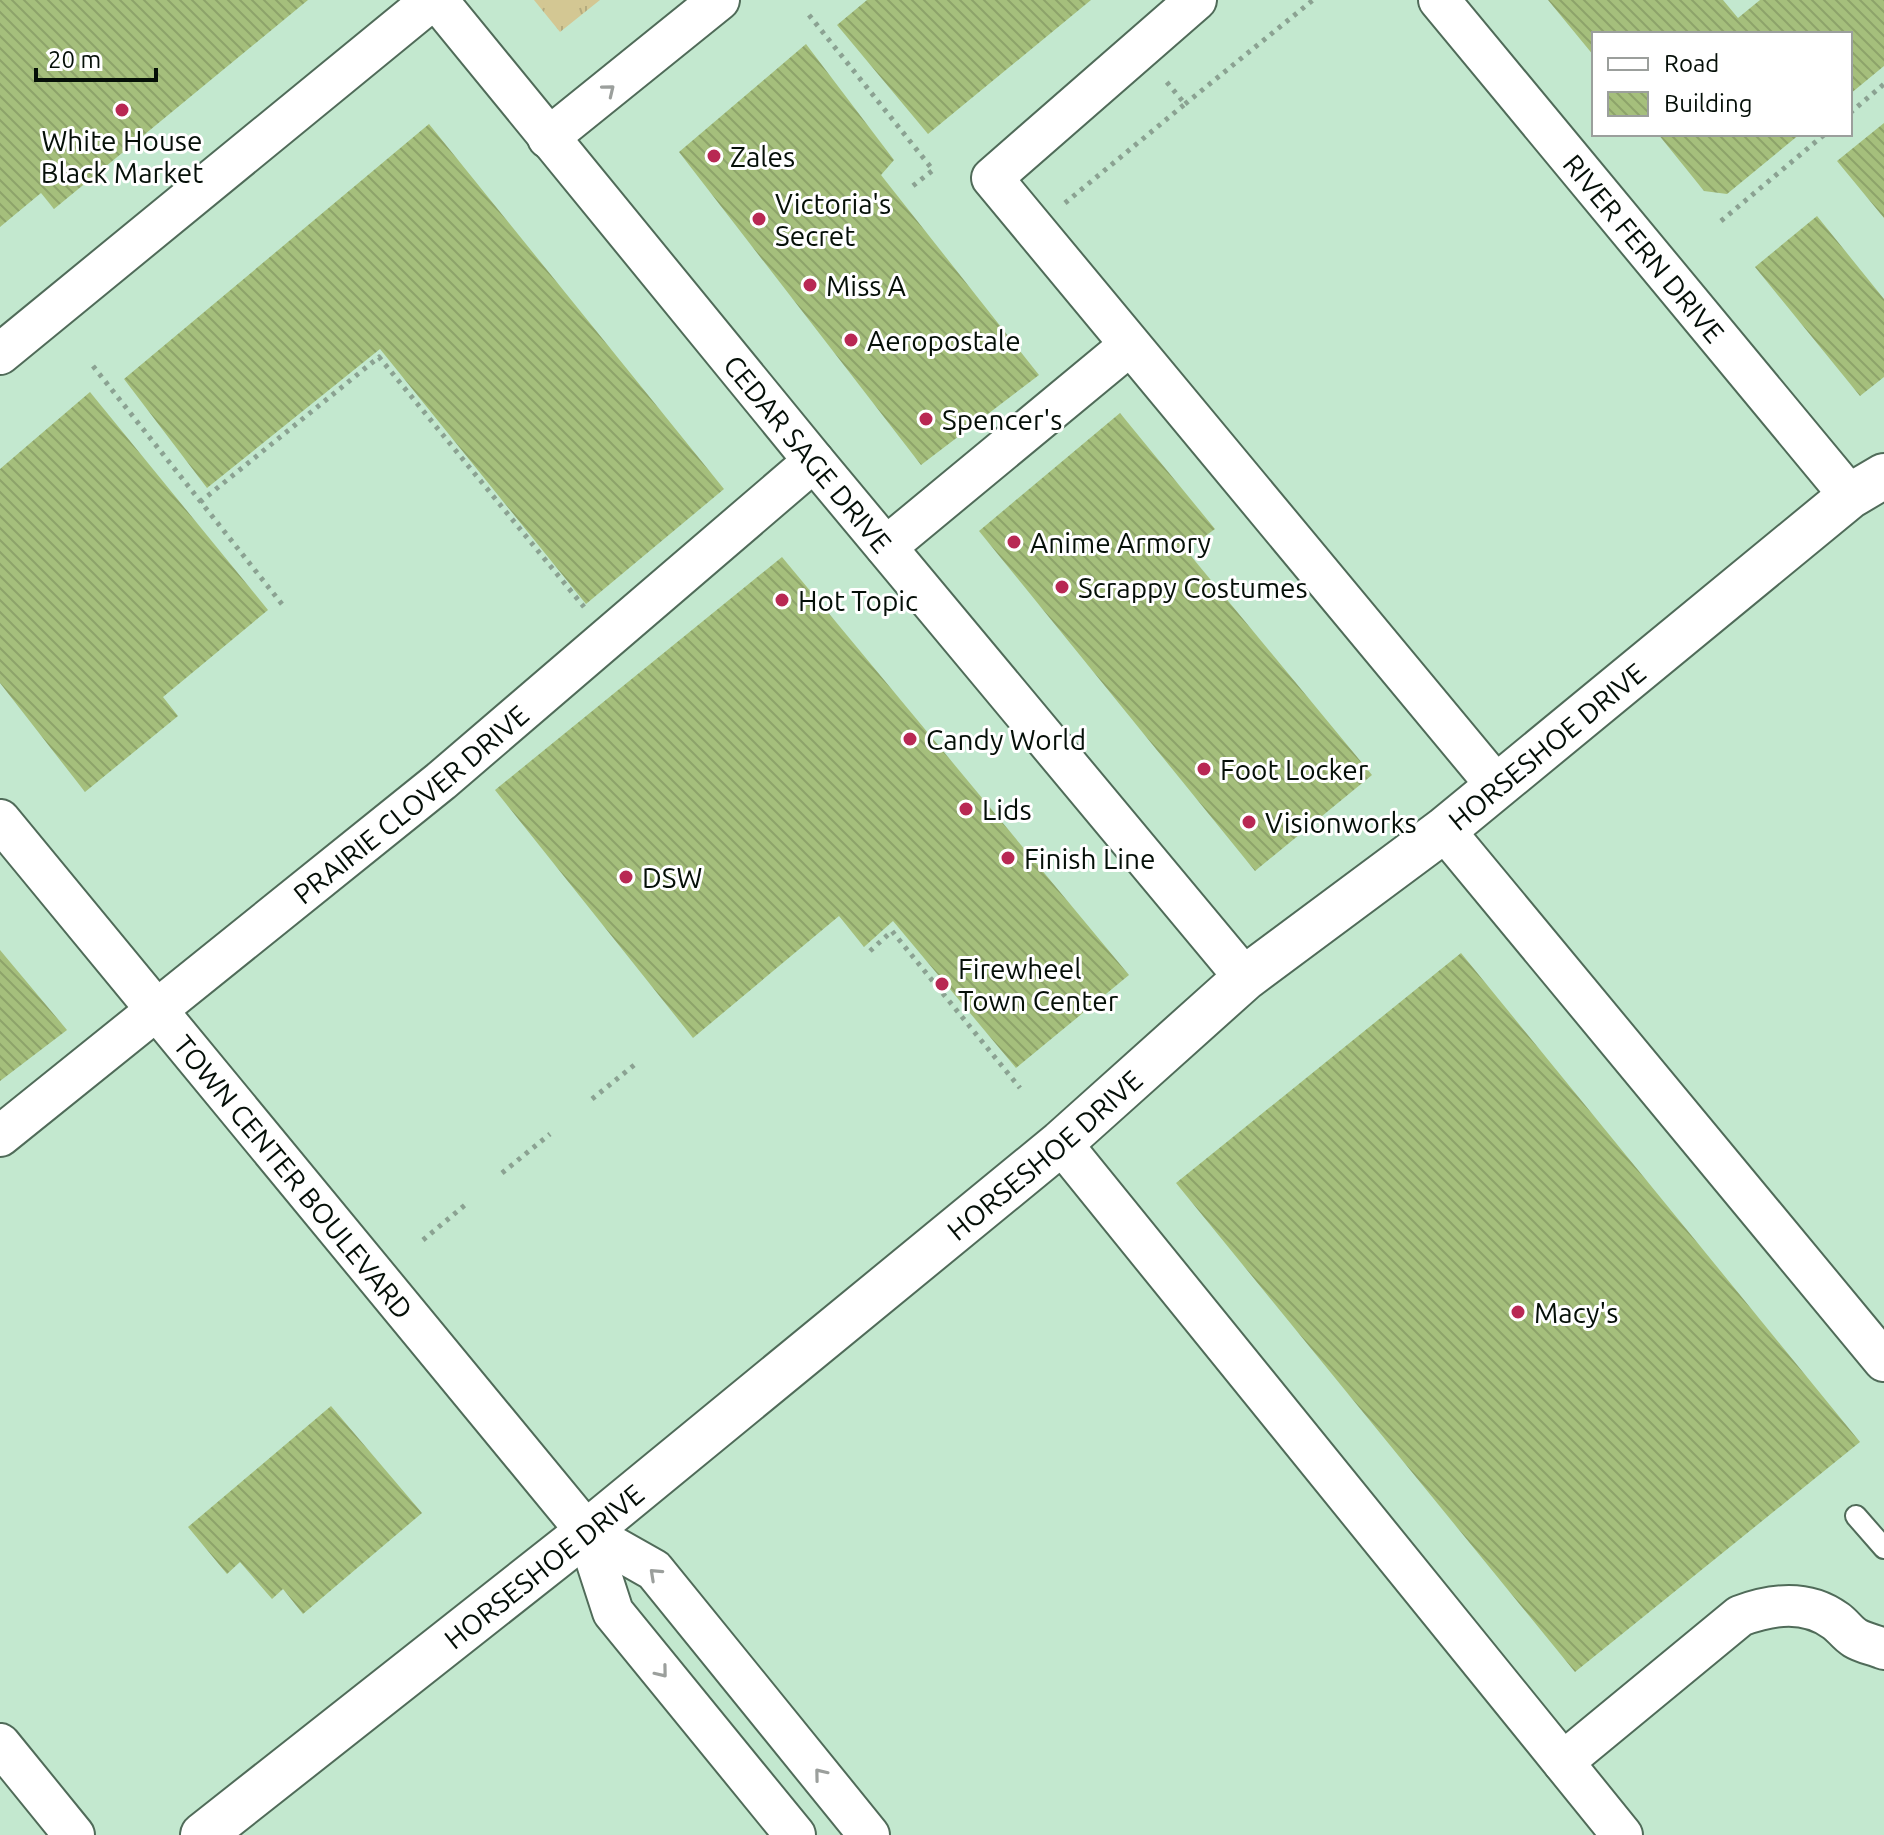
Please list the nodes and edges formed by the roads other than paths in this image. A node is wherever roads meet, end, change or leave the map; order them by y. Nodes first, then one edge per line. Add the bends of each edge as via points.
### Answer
1 (435, 0) edge
2 (719, 0) edge
3 (1196, 0) edge
4 (1439, 0) edge
5 (548, 138) junction
6 (1130, 345) junction
7 (0, 354) edge
8 (814, 461) junction
9 (1867, 486) edge
10 (886, 547) junction
11 (1497, 786) junction
12 (0, 820) edge
13 (1444, 830) junction
14 (1245, 978) junction
15 (157, 1008) junction
16 (0, 1136) edge
17 (1061, 1143) junction
18 (1884, 1361) edge
19 (1856, 1516) dead end
20 (587, 1532) junction
21 (1884, 1548) edge
22 (1884, 1649) edge
23 (0, 1744) edge
24 (1563, 1762) junction
25 (74, 1835) edge
26 (203, 1835) edge
27 (795, 1835) edge
28 (869, 1835) edge
29 (1622, 1835) edge

1 - 5 street, CEDAR SAGE DRIVE
1 - 7 street
5 -> 2 street
3 - 6 street via 992,178
4 - 9 street, RIVER FERN DRIVE
5 - 8 street, CEDAR SAGE DRIVE
6 - 10 street
6 - 11 street
8 - 10 street, CEDAR SAGE DRIVE
8 - 15 street, PRAIRIE CLOVER DRIVE via 441,781
9 - 11 street, HORSESHOE DRIVE
10 - 14 street, CEDAR SAGE DRIVE
11 - 13 street, HORSESHOE DRIVE
12 - 15 street, TOWN CENTER BOULEVARD
13 - 14 street, HORSESHOE DRIVE
13 - 18 street
14 - 17 street, HORSESHOE DRIVE
15 - 16 street, PRAIRIE CLOVER DRIVE
15 - 20 street, TOWN CENTER BOULEVARD
17 - 20 street, HORSESHOE DRIVE
17 - 24 street
19 - 21 lane
20 - 26 street, HORSESHOE DRIVE
20 -> 27 street, TOWN CENTER BOULEVARD via 613,1612
28 -> 20 street, TOWN CENTER BOULEVARD via 654,1570
22 - 24 street via 1854,1637 1813,1609 1763,1607 1740,1616
23 - 25 street
24 - 29 street

